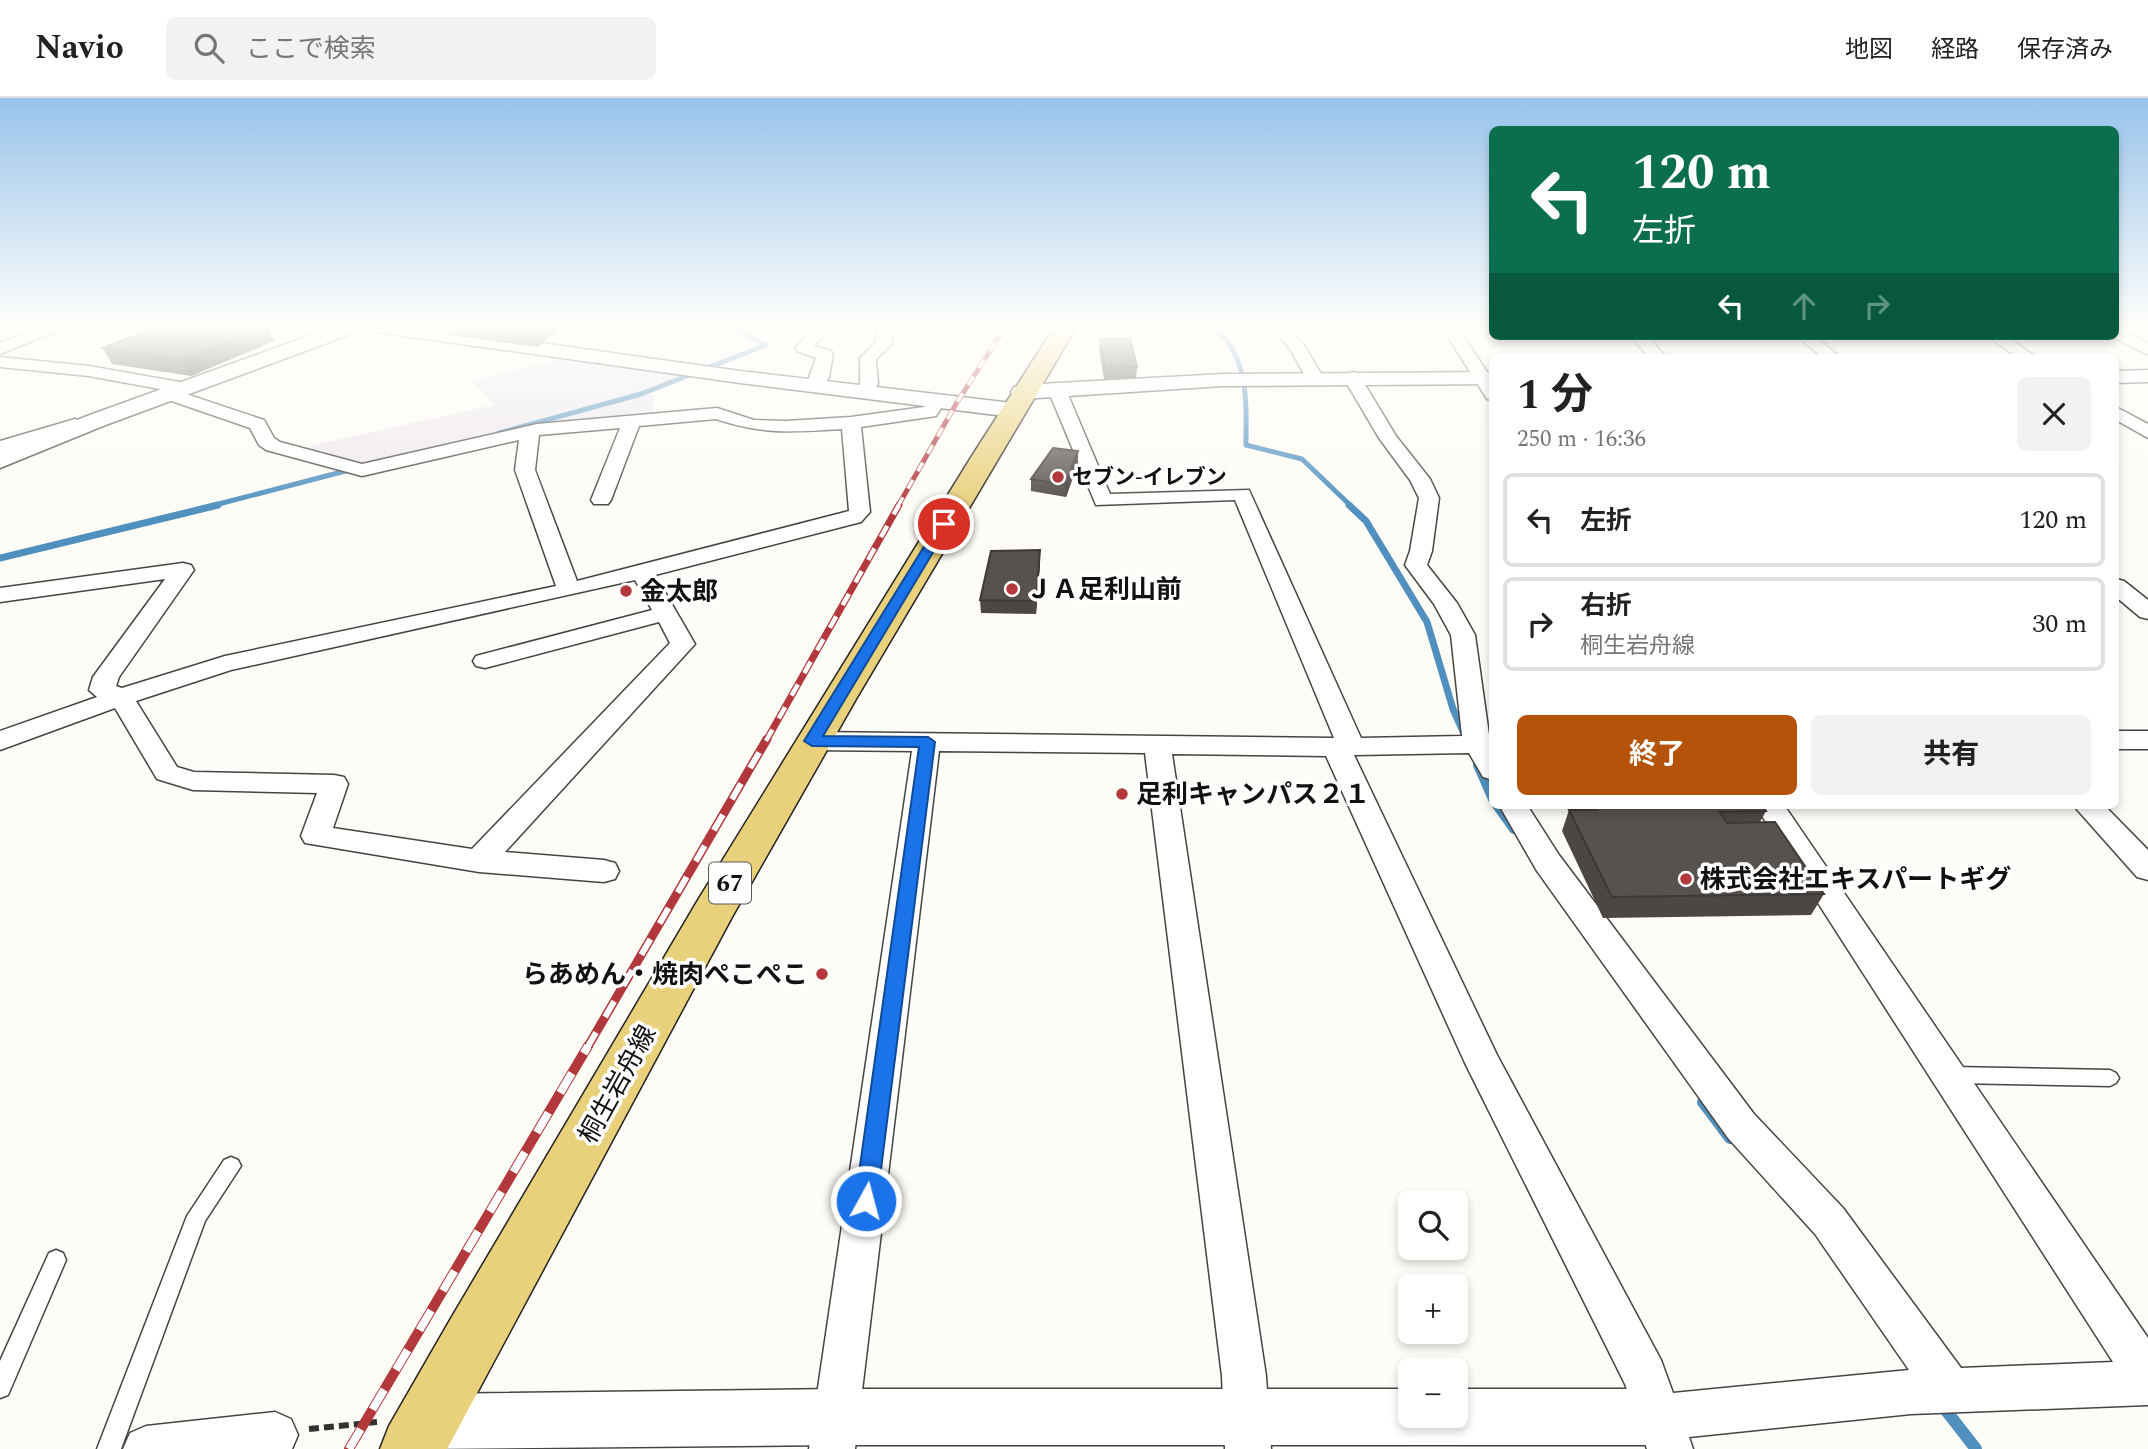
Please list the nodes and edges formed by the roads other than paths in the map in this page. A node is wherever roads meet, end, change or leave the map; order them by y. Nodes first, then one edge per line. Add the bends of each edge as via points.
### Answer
1 (168, 389) edge
2 (182, 389) edge
3 (840, 389) edge
4 (866, 389) edge
5 (1034, 389) edge
6 (1151, 389) edge
7 (1359, 389) edge
8 (177, 391) junction
9 (865, 392) junction
10 (1030, 398) junction
11 (937, 401) junction
12 (2119, 414) edge
13 (95, 421) junction
14 (632, 421) junction
15 (851, 423) junction
16 (530, 431) junction
17 (2148, 432) edge
18 (0, 447) edge
19 (0, 461) edge
20 (601, 500) dead end
21 (642, 572) junction
22 (2119, 588) edge
23 (569, 590) junction
24 (0, 595) edge
25 (2148, 612) edge
26 (666, 613) junction
27 (485, 661) dead end
28 (121, 697) junction
29 (2119, 740) edge
30 (2148, 740) edge
31 (0, 741) edge
32 (812, 741) junction
33 (928, 742) junction
34 (1157, 744) junction
35 (1485, 744) edge
36 (1344, 747) junction
37 (1515, 809) edge
38 (1772, 809) edge
39 (2091, 809) edge
40 (479, 861) junction
41 (2148, 869) edge
42 (604, 871) dead end
43 (1947, 1075) junction
44 (2110, 1078) dead end
45 (231, 1166) dead end
46 (56, 1260) dead end
47 (2148, 1377) edge
48 (2148, 1383) edge
49 (0, 1387) edge
50 (1933, 1391) junction
51 (410, 1432) edge
52 (835, 1433) edge
53 (1248, 1433) edge
54 (1665, 1433) edge
55 (270, 1442) edge
56 (109, 1449) edge
57 (146, 1449) edge

1 - 8 street
2 - 8 street
3 - 9 street
4 - 9 street
5 - 10 main road, 桐生岩舟線 / 67
6 - 10 street
7 - 35 street via 1429,498 1416,565 1463,635
8 - 13 street
8 - 16 street via 257,424 273,446 362,470
9 - 11 street
10 - 11 street
10 - 32 main road, 桐生岩舟線 / 67
10 - 36 street via 1103,501 1242,494
11 - 15 street via 930,412
12 - 17 street
13 - 18 street
13 - 19 street
14 - 15 street via 717,413 752,425
14 - 16 street
14 - 20 street
15 - 21 street via 860,512 854,518
16 - 23 street via 525,470
21 - 23 street
21 - 26 street
22 - 25 street
23 - 28 street via 225,664
24 - 28 street via 183,570 106,677 103,690
26 - 27 street
26 - 40 street via 683,644
28 - 31 street
28 - 40 street via 167,773 193,781 334,784 316,836
29 - 30 street
32 - 33 street
32 - 51 main road, 桐生岩舟線 / 67
33 - 34 street
33 - 52 street
34 - 36 street
34 - 53 street
35 - 36 street
36 - 54 street via 1483,1063 1645,1376
37 - 50 street via 1548,863 1741,1126 1829,1221
38 - 43 street
39 - 41 street
40 - 42 street
43 - 44 lane
43 - 47 street
45 - 56 lane via 197,1216
46 - 49 lane
48 - 50 street
50 - 54 street
51 - 52 street
52 - 53 street
53 - 54 street
55 - 57 street

